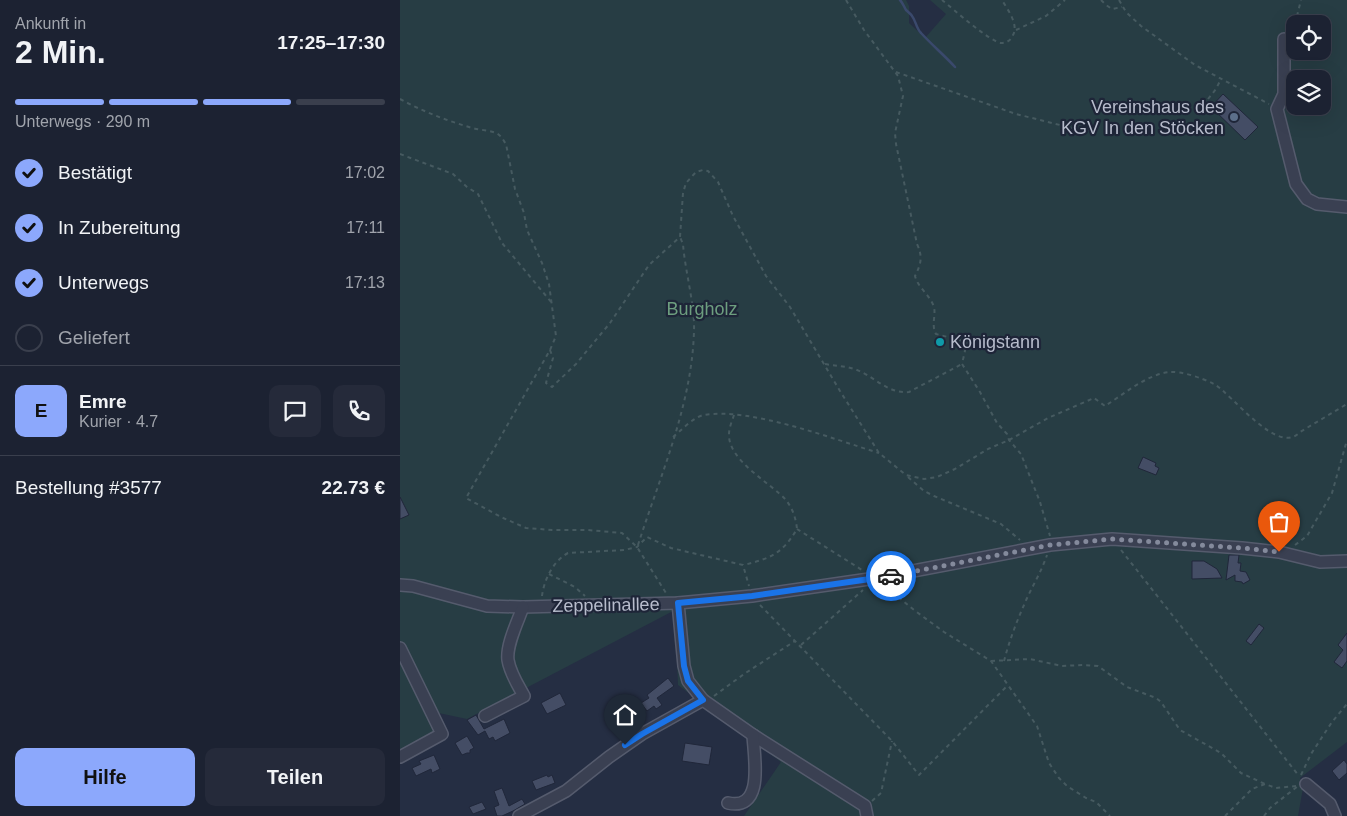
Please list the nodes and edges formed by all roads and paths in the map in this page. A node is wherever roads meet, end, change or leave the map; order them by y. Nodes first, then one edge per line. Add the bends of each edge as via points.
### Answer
1 (846, 0) edge
2 (942, 0) edge
3 (1002, 0) edge
4 (1065, 0) edge
5 (1101, 0) edge
6 (1119, 0) edge
7 (1301, 0) edge
8 (1122, 7) junction
9 (1015, 30) junction
10 (1284, 39) joint
11 (896, 72) junction
12 (1220, 79) junction
13 (1208, 98) dead end
14 (400, 100) edge
15 (1277, 109) junction
16 (1092, 130) dead end
17 (400, 154) edge
18 (1347, 207) edge
19 (680, 237) junction
20 (552, 303) junction
21 (550, 350) junction
22 (825, 364) junction
23 (962, 364) junction
24 (1347, 404) edge
25 (734, 415) junction
26 (673, 437) junction
27 (1009, 440) junction
28 (1347, 440) edge
29 (879, 453) junction
30 (906, 475) junction
31 (797, 529) junction
32 (1112, 539) junction
33 (1050, 545) junction
34 (637, 547) junction
35 (1030, 549) junction
36 (1279, 552) junction
37 (1347, 561) edge
38 (743, 565) junction
39 (549, 574) junction
40 (876, 578) junction
41 (400, 585) edge
42 (752, 596) junction
43 (678, 603) junction
44 (542, 606) junction
45 (587, 606) junction
46 (523, 607) junction
47 (796, 640) junction
48 (801, 646) junction
49 (400, 648) edge
50 (990, 661) junction
51 (1004, 661) junction
52 (1008, 685) junction
53 (703, 700) junction
54 (1347, 704) edge
55 (485, 716) dead end
56 (754, 735) junction
57 (892, 741) junction
58 (400, 757) edge
59 (1265, 784) junction
60 (1300, 785) junction
61 (728, 803) dead end
62 (866, 811) edge
63 (519, 816) edge
64 (1110, 816) edge
65 (1225, 816) edge
66 (1264, 816) edge
67 (1335, 816) edge

1 - 11 path
2 - 9 path via 997,42 1008,42
3 - 9 path
4 - 9 path via 1046,16
5 - 8 path via 1112,9
6 - 8 path
7 - 10 path via 1297,16
8 - 12 path via 1141,26
10 - 15 street via 1284,94
11 - 16 path via 1016,114
11 - 23 path via 903,96 895,133 896,144 917,244 922,254 916,281 934,307 936,334 967,342
12 - 13 path
12 - 15 path
14 - 20 path via 441,118 497,133 502,138 527,230 542,263
15 - 18 street via 1300,190 1317,204
17 - 20 path via 453,174 478,194 502,243
19 - 21 path via 649,265 604,330 552,387 546,383 553,358
19 - 22 path via 686,183 696,172 708,171 718,182 766,276 790,307
19 - 26 path via 694,330 687,387
20 - 21 path via 556,336
21 - 34 path via 466,498 526,528 622,533
22 - 23 path via 857,370 900,393
22 - 29 path
23 - 27 path
24 - 27 path via 1295,437 1288,438 1256,422 1214,384 1172,372 1156,375 1105,406 1094,398
25 - 26 path via 703,415
25 - 29 path via 793,427
25 - 31 path via 729,434 731,443 740,458 786,500 795,516
26 - 34 path
27 - 30 path via 937,477 924,479
27 - 33 path via 1021,454 1028,471 1046,521
28 - 36 path via 1332,493 1318,518 1307,536
29 - 30 path
30 - 35 path via 924,491 1001,524
31 - 38 path via 782,550 770,558
31 - 40 path
32 - 33 street, Zeppelinallee
32 - 36 street, Zeppelinallee
32 - 54 path via 1300,778 1316,746
33 - 35 street, Zeppelinallee
33 - 51 path via 1009,641
34 - 38 path via 647,537 671,548
34 - 39 path via 610,552 568,553 554,564
34 - 43 path via 664,590
35 - 40 street, Zeppelinallee
36 - 37 street, Zeppelinallee via 1320,562
38 - 42 path
39 - 44 path via 542,593
39 - 45 path via 575,587 587,600
40 - 42 street, Zeppelinallee
40 - 48 path
40 - 50 path via 936,627
41 - 46 street, Zeppelinallee via 487,606
42 - 43 street, Zeppelinallee
42 - 47 path
43 - 45 street, Zeppelinallee
43 - 53 street via 684,666 688,681
44 - 45 street, Zeppelinallee
44 - 46 street, Zeppelinallee
46 - 55 street via 508,659 524,696
47 - 48 path
47 - 53 path via 718,694
48 - 57 path
49 - 58 street via 442,734
50 - 51 path
50 - 52 path
51 - 59 path via 1030,659 1062,666 1098,666 1128,687 1156,698 1180,730 1221,753 1240,773
52 - 57 path via 919,775
52 - 64 path via 1037,726 1047,757 1059,778 1096,802
53 - 56 street
53 - 63 street via 642,734 566,791
56 - 61 street via 754,790 747,802 738,805
56 - 62 street
57 - 62 path via 881,792
59 - 60 path via 1276,788
59 - 65 path via 1252,788
60 - 66 path
60 - 67 street via 1330,804

